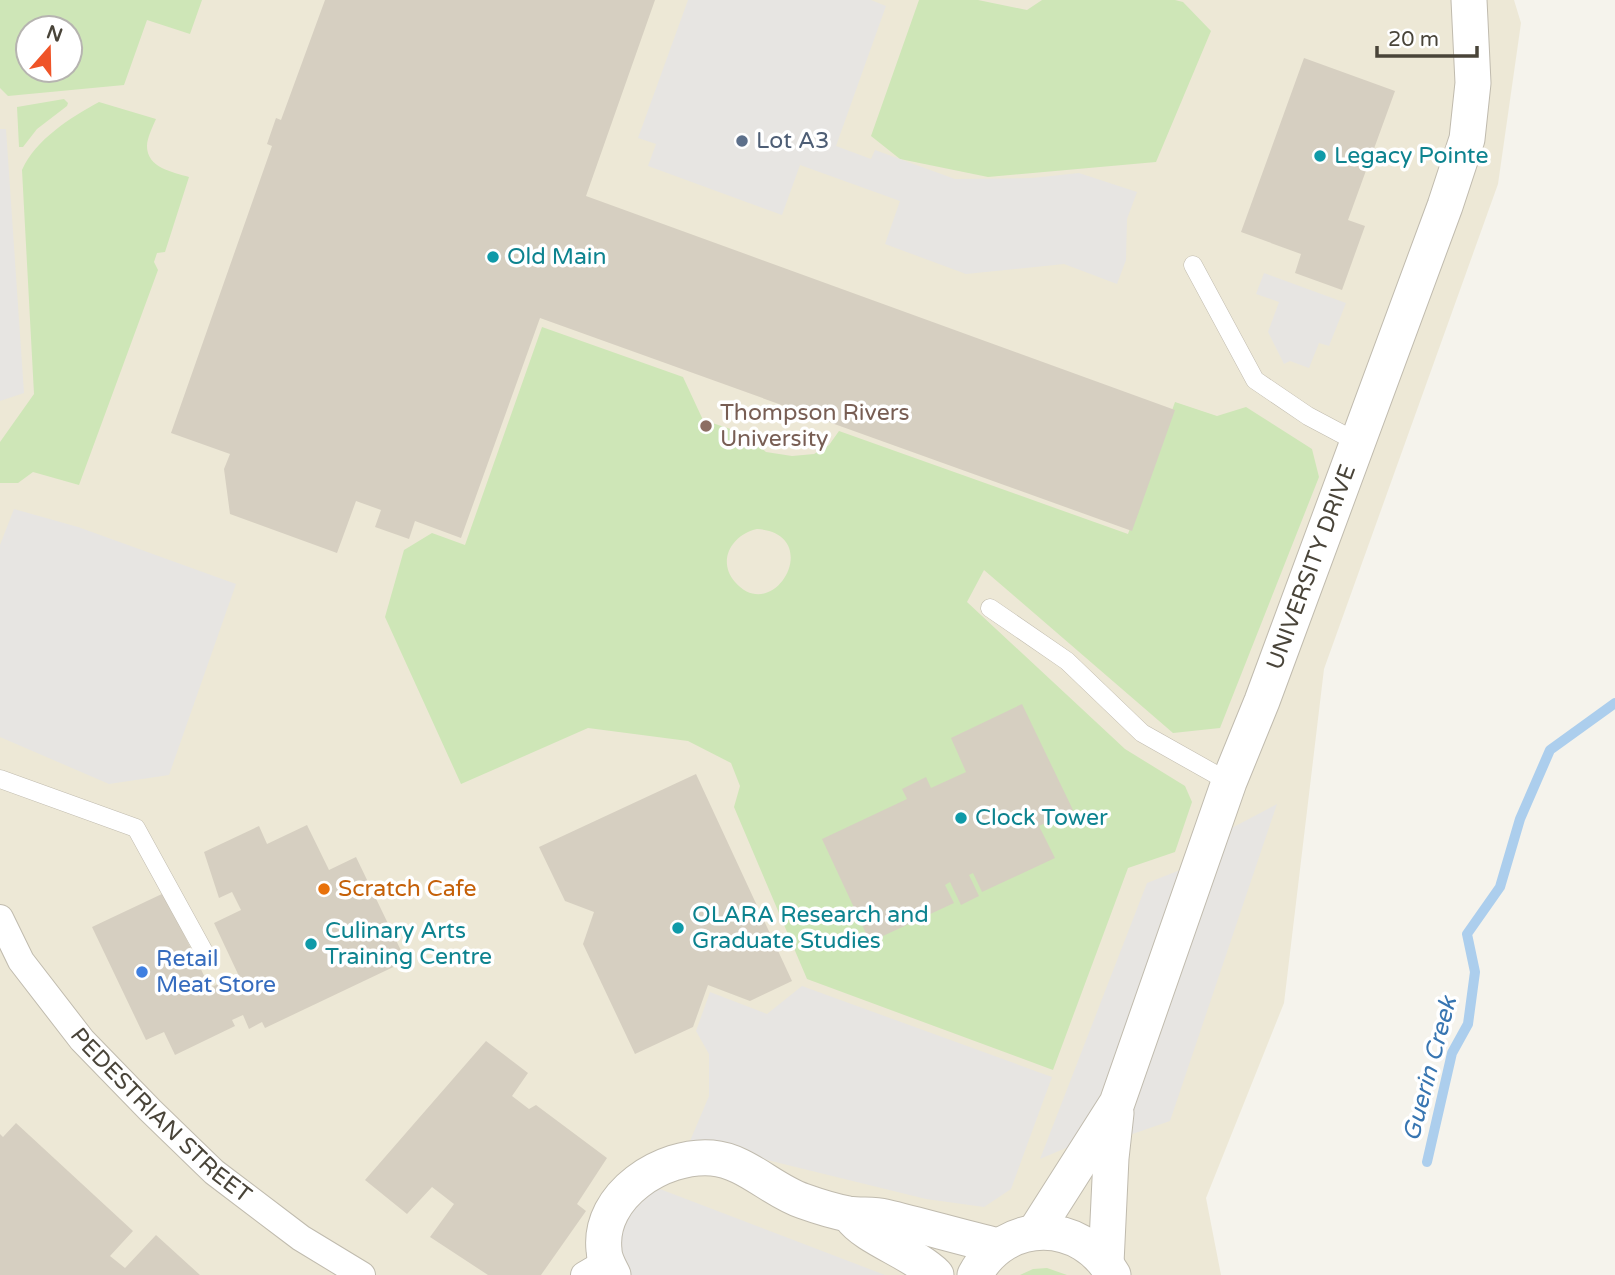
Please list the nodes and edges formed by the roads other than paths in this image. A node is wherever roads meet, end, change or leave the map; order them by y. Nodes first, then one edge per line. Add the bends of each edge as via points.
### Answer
1 (1467, 9) edge
2 (1193, 265) dead end
3 (1357, 442) junction
4 (990, 608) dead end
5 (0, 779) edge
6 (1229, 782) junction
7 (0, 918) edge
8 (208, 959) dead end
9 (1117, 1103) junction
10 (849, 1214) junction
11 (1035, 1232) junction
12 (998, 1246) junction
13 (1110, 1269) edge
14 (601, 1271) edge
15 (362, 1275) edge
16 (936, 1275) edge
17 (975, 1275) edge

1 - 3 street, UNIVERSITY DRIVE via 1473,83 1467,139
2 - 3 lane via 1255,380
3 - 6 street, UNIVERSITY DRIVE
4 - 6 lane via 1067,661 1142,733
5 - 8 lane via 136,828
6 - 9 street, UNIVERSITY DRIVE
7 - 15 street, PEDESTRIAN STREET via 21,961 74,1030 150,1110 214,1172 301,1238
9 - 11 street, UNIVERSITY DRIVE
9 - 13 street, UNIVERSITY DRIVE via 1111,1158
10 - 12 street via 883,1217
10 - 14 street via 801,1200 733,1163 694,1158 653,1171 620,1200 610,1217
10 - 16 street via 863,1229
11 - 12 street
11 - 13 street via 1066,1235 1087,1245
12 - 17 street

